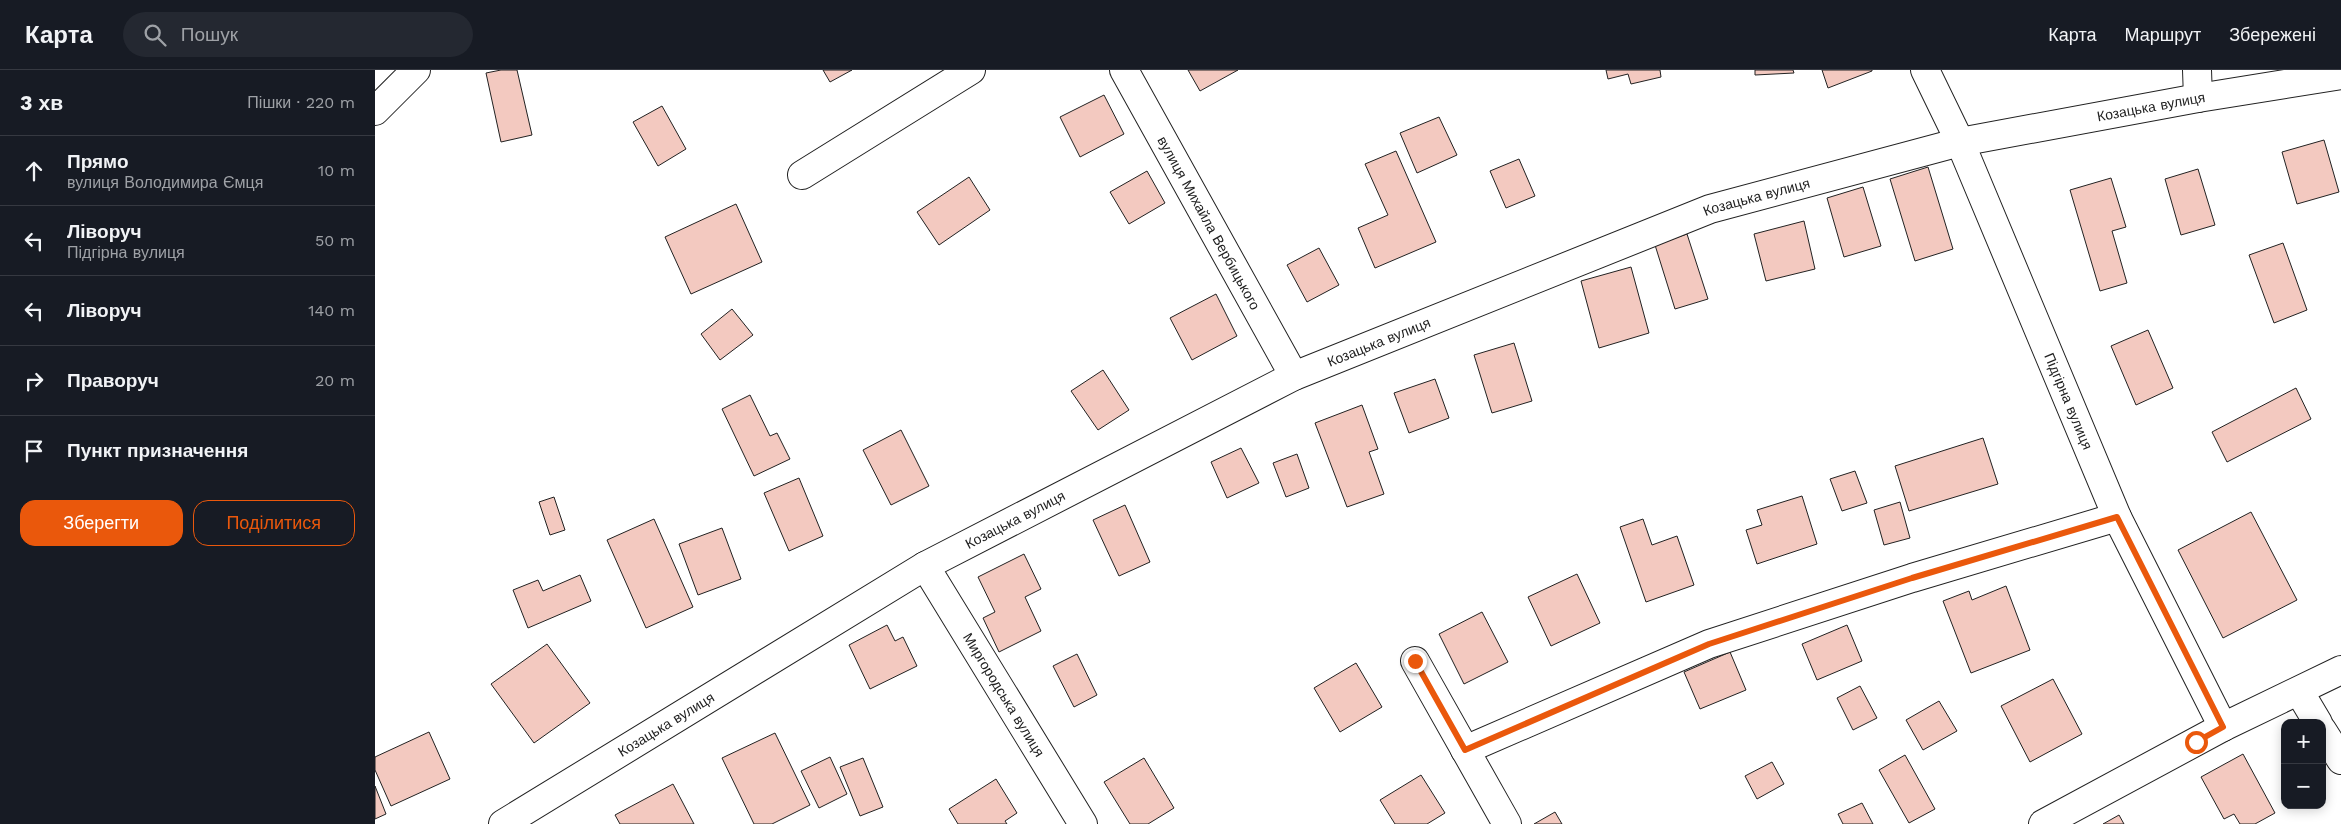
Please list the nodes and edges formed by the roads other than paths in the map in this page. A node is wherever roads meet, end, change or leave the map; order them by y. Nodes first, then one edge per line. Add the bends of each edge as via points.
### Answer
1 (416, 70) edge
2 (971, 70) edge
3 (1124, 70) edge
4 (1925, 70) edge
5 (2197, 70) edge
6 (2341, 75) edge
7 (2198, 98) junction
8 (375, 111) edge
9 (1960, 142) junction
10 (802, 175) dead end
11 (1294, 376) junction
12 (2117, 517) junction
13 (925, 566) junction
14 (1415, 661) dead end
15 (2341, 670) edge
16 (2299, 692) junction
17 (2316, 719) edge
18 (2223, 727) junction
19 (2326, 736) edge
20 (1465, 750) junction
21 (2341, 760) edge
22 (503, 824) edge
23 (1083, 824) edge
24 (1507, 824) edge
25 (2043, 824) edge

1 - 8 street
2 - 10 street
3 - 11 street, вулиця Михайла Вербицького
4 - 9 street, Підгірна вулиця
5 - 7 street
6 - 7 street, Козацька вулиця
7 - 9 street, Козацька вулиця
9 - 11 street, Козацька вулиця via 1710,209
9 - 12 street, Підгірна вулиця
11 - 13 street, Козацька вулиця
12 - 18 street, Підгірна вулиця
12 - 20 street via 1912,578 1709,644
13 - 22 street, Козацька вулиця
13 - 23 street, Миргородська вулиця
14 - 20 street
15 - 16 street
16 - 17 street
16 - 18 street
18 - 25 street
19 - 21 street
20 - 24 street

